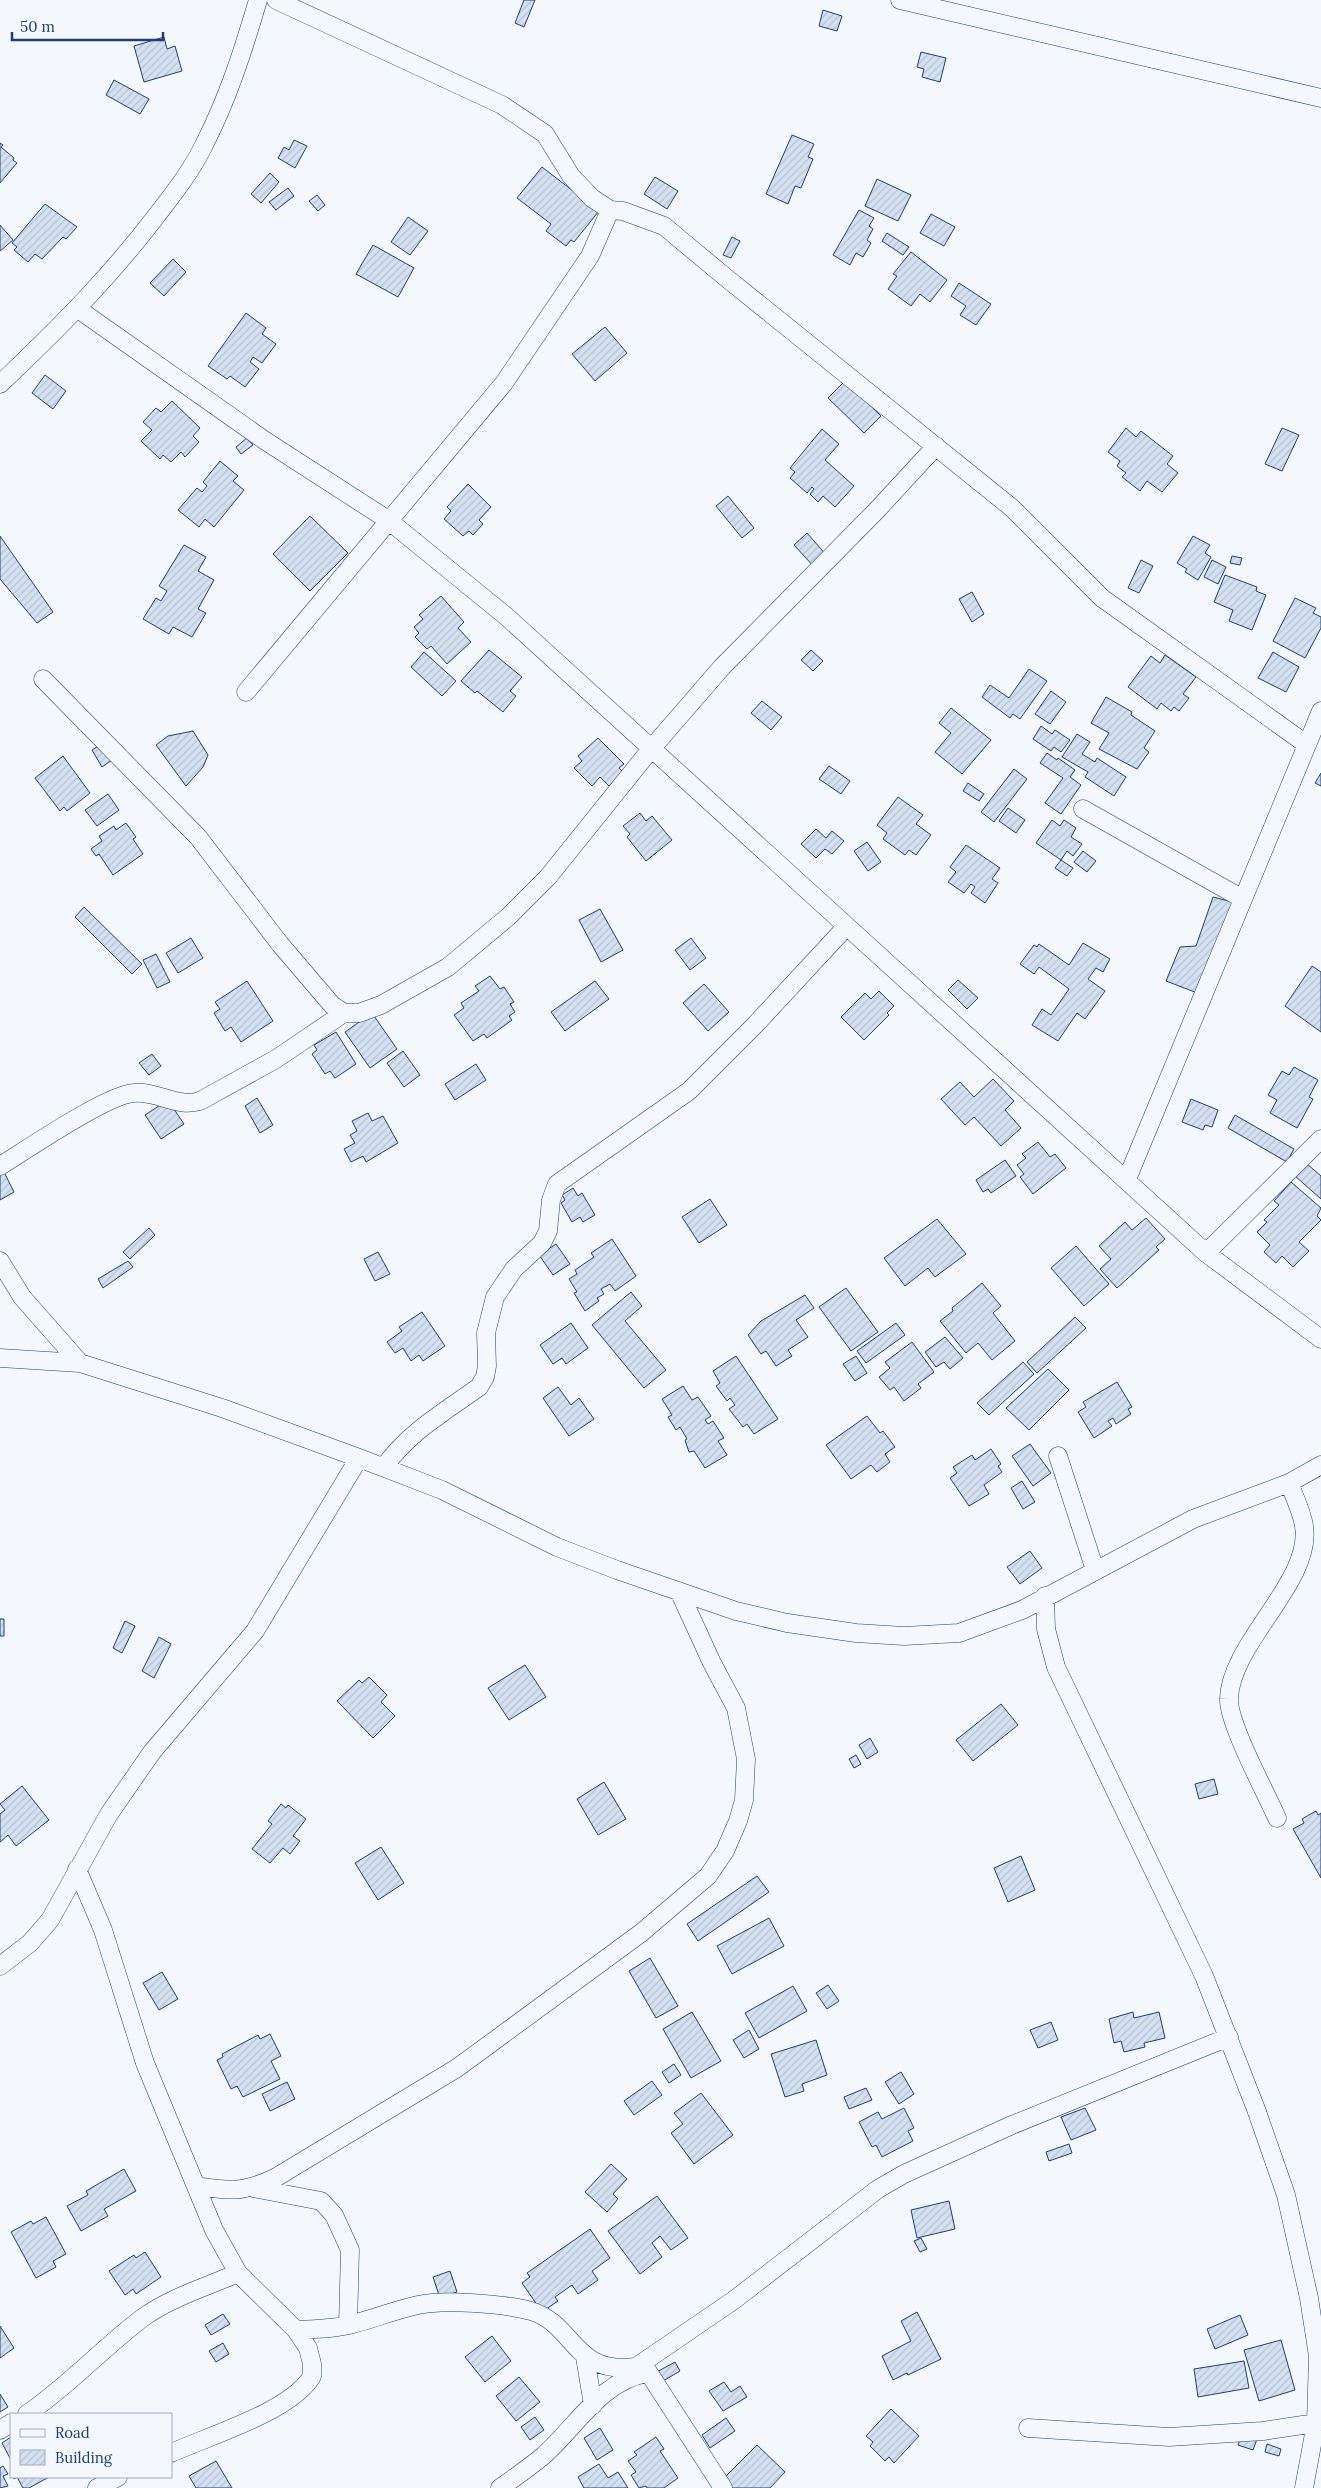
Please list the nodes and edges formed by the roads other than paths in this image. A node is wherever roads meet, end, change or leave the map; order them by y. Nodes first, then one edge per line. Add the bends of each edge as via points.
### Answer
1 (258, 0) edge
2 (276, 0) edge
3 (900, 0) edge
4 (1321, 98) edge
5 (610, 210) junction
6 (78, 309) junction
7 (0, 384) edge
8 (936, 446) junction
9 (388, 520) junction
10 (43, 679) dead end
11 (246, 692) dead end
12 (1321, 711) edge
13 (1306, 744) junction
14 (651, 749) junction
15 (1083, 809) dead end
16 (1243, 899) junction
17 (846, 927) junction
18 (344, 1013) junction
19 (1321, 1139) edge
20 (0, 1166) edge
21 (1127, 1179) junction
22 (1206, 1253) junction
23 (0, 1262) edge
24 (1321, 1339) edge
25 (0, 1358) edge
26 (80, 1363) junction
27 (1058, 1456) dead end
28 (359, 1458) junction
29 (1321, 1465) edge
30 (384, 1468) junction
31 (1289, 1482) junction
32 (1095, 1570) junction
33 (679, 1591) junction
34 (1045, 1596) junction
35 (1278, 1818) dead end
36 (77, 1869) junction
37 (0, 1966) edge
38 (1229, 2037) junction
39 (196, 2186) junction
40 (253, 2188) junction
41 (238, 2273) junction
42 (348, 2325) junction
43 (296, 2330) junction
44 (585, 2357) junction
45 (647, 2368) junction
46 (593, 2405) junction
47 (28, 2413) edge
48 (1316, 2423) junction
49 (1028, 2428) dead end
50 (172, 2452) edge
51 (116, 2478) edge
52 (97, 2488) edge
53 (500, 2488) edge
54 (723, 2488) edge
55 (1304, 2488) edge

1 - 6 street via 235,78 203,147 132,248
2 - 5 street via 502,105 545,134 571,176 592,198
3 - 4 street
5 - 8 street via 623,211 664,226
5 - 9 street via 590,256 504,383
6 - 7 street
6 - 9 street via 264,440
8 - 13 street via 1012,508 1102,598
8 - 14 street via 722,667
9 - 11 street
9 - 14 street via 507,617
10 - 18 street via 198,837 316,988
12 - 13 street
13 - 16 street
14 - 17 street
14 - 18 street via 548,877 508,917 448,967 381,1004 359,1012
15 - 16 street
16 - 21 street
17 - 21 street
17 - 30 street via 688,1091 557,1184 551,1200 548,1231 542,1243 514,1269 495,1297 486,1333 487,1366 479,1387 416,1431 396,1450
18 - 20 street via 276,1058 200,1101 188,1105 153,1094 132,1092 105,1103
19 - 22 street
21 - 22 street
22 - 24 street
23 - 26 street via 22,1297
25 - 26 street
26 - 28 street via 222,1408
27 - 32 street
28 - 30 street
28 - 36 street via 255,1631 152,1752 108,1814
29 - 31 street
30 - 33 street via 442,1490 557,1547
31 - 32 street via 1193,1519
31 - 35 street via 1304,1526 1304,1545 1294,1572 1232,1678 1228,1699 1232,1720
32 - 34 street
33 - 34 street via 736,1611 788,1623 904,1636 959,1633 1022,1610
33 - 40 street via 736,1708 746,1759 744,1800 738,1821 725,1851 708,1876 641,1932 457,2068 275,2178
34 - 38 street via 1046,1629 1056,1667 1204,1976
36 - 37 street via 50,1920 30,1943
36 - 39 street via 103,1930 144,2063
38 - 45 street via 1021,2121 904,2174 878,2189
38 - 48 street via 1286,2195 1318,2356
39 - 40 street via 234,2191
39 - 41 street via 214,2230
40 - 42 street via 321,2201 334,2215 350,2250
41 - 43 street
41 - 47 street via 143,2318
42 - 43 street
42 - 44 street via 421,2304 514,2308 544,2316
43 - 50 street via 308,2348 312,2364 308,2383 290,2398 241,2424
44 - 45 street via 604,2365
44 - 46 street
45 - 46 street via 610,2390
45 - 54 street
46 - 53 street via 543,2456
48 - 49 street via 1263,2431 1169,2437
48 - 55 street
51 - 52 street

